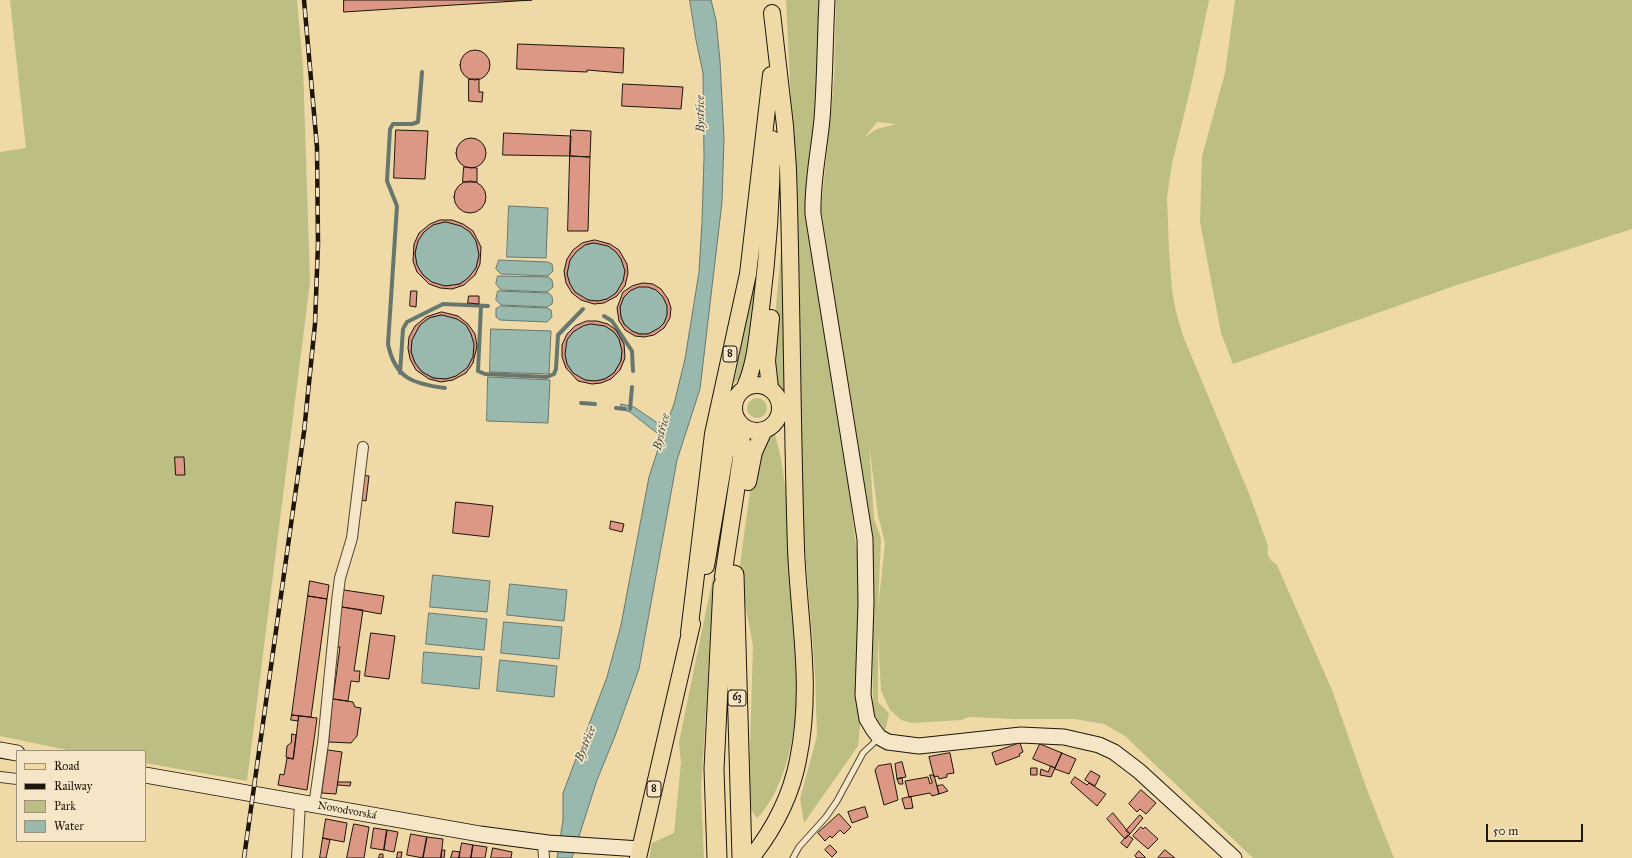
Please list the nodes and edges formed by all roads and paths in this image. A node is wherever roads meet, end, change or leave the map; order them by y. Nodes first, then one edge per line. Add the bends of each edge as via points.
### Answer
1 (827, 0) edge
2 (772, 6) edge
3 (775, 78) junction
4 (745, 387) junction
5 (770, 388) junction
6 (736, 415) junction
7 (770, 426) junction
8 (364, 447) dead end
9 (796, 551) junction
10 (728, 576) junction
11 (689, 634) junction
12 (879, 737) junction
13 (0, 750) edge
14 (16, 753) edge
15 (146, 775) edge
16 (0, 776) edge
17 (16, 779) edge
18 (307, 804) junction
19 (546, 847) edge
20 (639, 854) edge
21 (717, 854) edge
22 (297, 858) edge
23 (742, 858) edge
24 (751, 858) edge
25 (793, 858) edge
26 (1234, 858) edge

1 - 12 street via 824,83 813,214 865,539 865,709 867,719
2 - 3 main road, 8
3 - 4 main road via 768,244 754,362
3 - 5 main road via 778,207 766,361
3 - 9 main road, 8 via 785,126 788,169
3 - 11 main road, 8 via 750,259 713,434
4 - 5 main road via 756,384
4 - 6 main road via 735,398
5 - 7 main road via 777,396 780,406 779,415
6 - 7 main road via 748,430
6 - 10 main road, 63 via 742,442
6 - 11 main road via 704,579
7 - 9 main road via 784,447
7 - 10 main road, 63 via 756,448
8 - 18 street via 352,538 336,601 324,735
9 - 24 main road, 8 via 806,675 801,744 795,774 779,815
10 - 21 highway, 63 via 714,768
10 - 23 highway, 63
11 - 20 main road, 8
12 - 25 lane via 863,753 837,801
12 - 26 street via 893,743 918,746 1021,735 1064,737 1099,745 1114,752 1139,771
13 - 14 street
15 - 18 street, Novodvorská
16 - 17 street
18 - 19 street, Novodvorská
18 - 22 street
19 - 20 street, Novodvorská via 587,847

